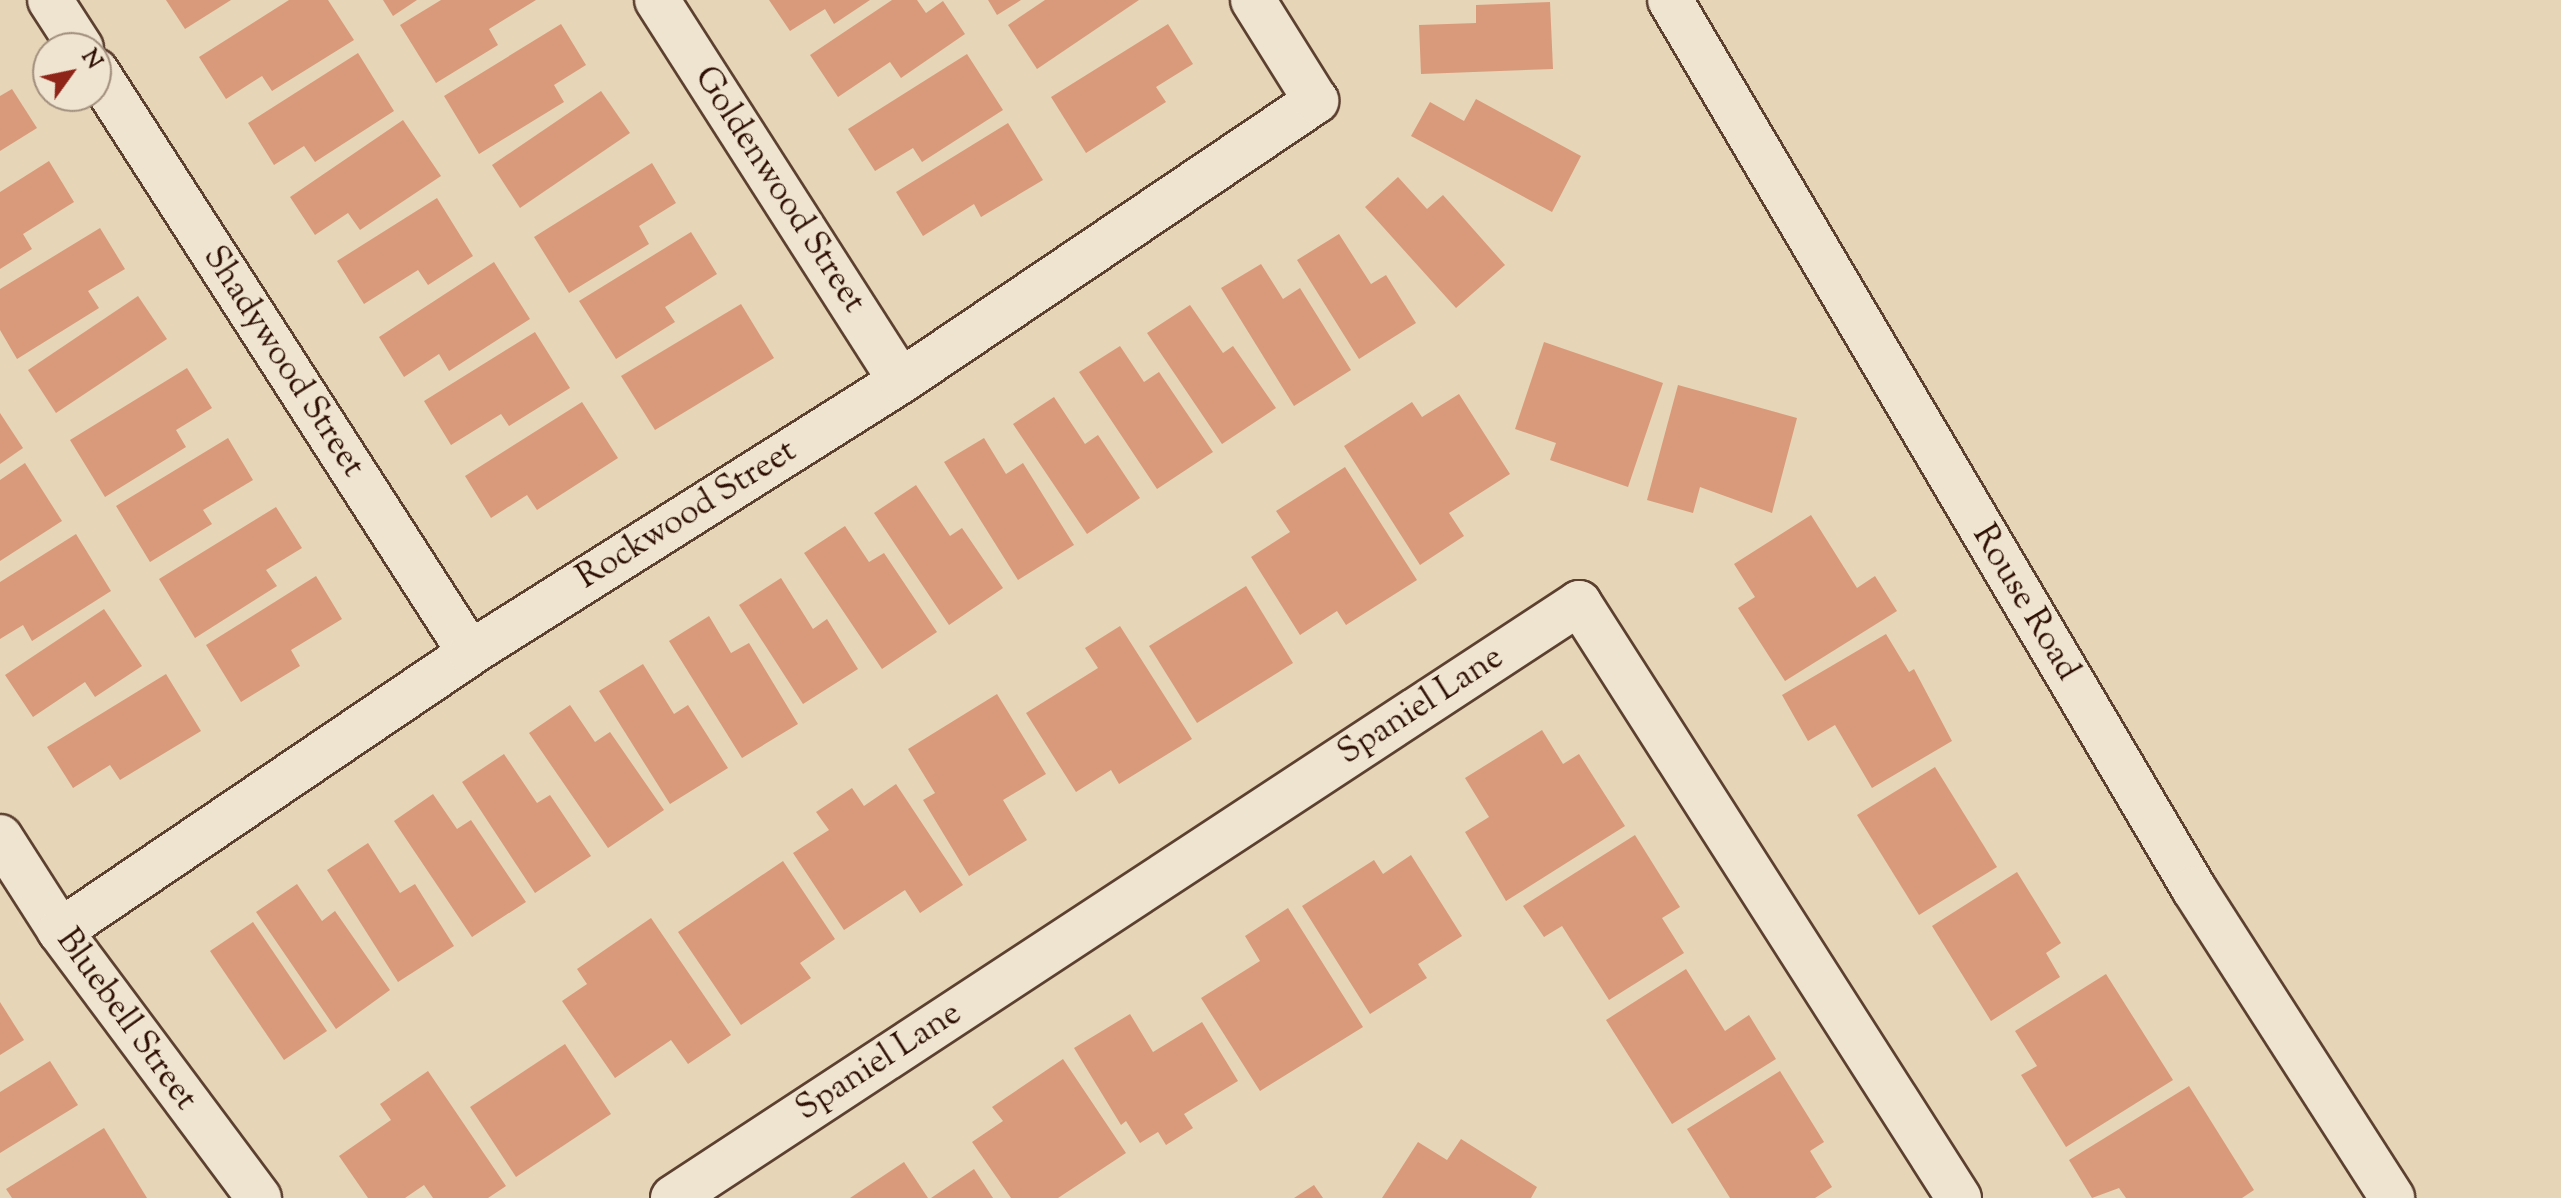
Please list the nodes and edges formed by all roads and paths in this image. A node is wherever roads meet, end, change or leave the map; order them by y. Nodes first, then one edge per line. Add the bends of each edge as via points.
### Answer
1 (50, 0) edge
2 (657, 0) edge
3 (1253, 0) edge
4 (1670, 0) edge
5 (71, 32) edge
6 (112, 96) edge
7 (901, 381) junction
8 (470, 653) junction
9 (0, 837) edge
10 (60, 931) junction
11 (259, 1198) edge
12 (673, 1198) edge
13 (1959, 1198) edge
14 (2392, 1198) edge

1 - 5 street
2 - 7 street, Goldenwood Street
3 - 7 street, Rockwood Street via 1316,101
4 - 14 street, Rouse Road via 2194,889
6 - 8 street, Shadywood Street
7 - 8 street, Rockwood Street
8 - 10 street, Rockwood Street
9 - 10 street, Bluebell Street
10 - 11 street, Bluebell Street
12 - 13 street, Spaniel Lane via 1579,603

